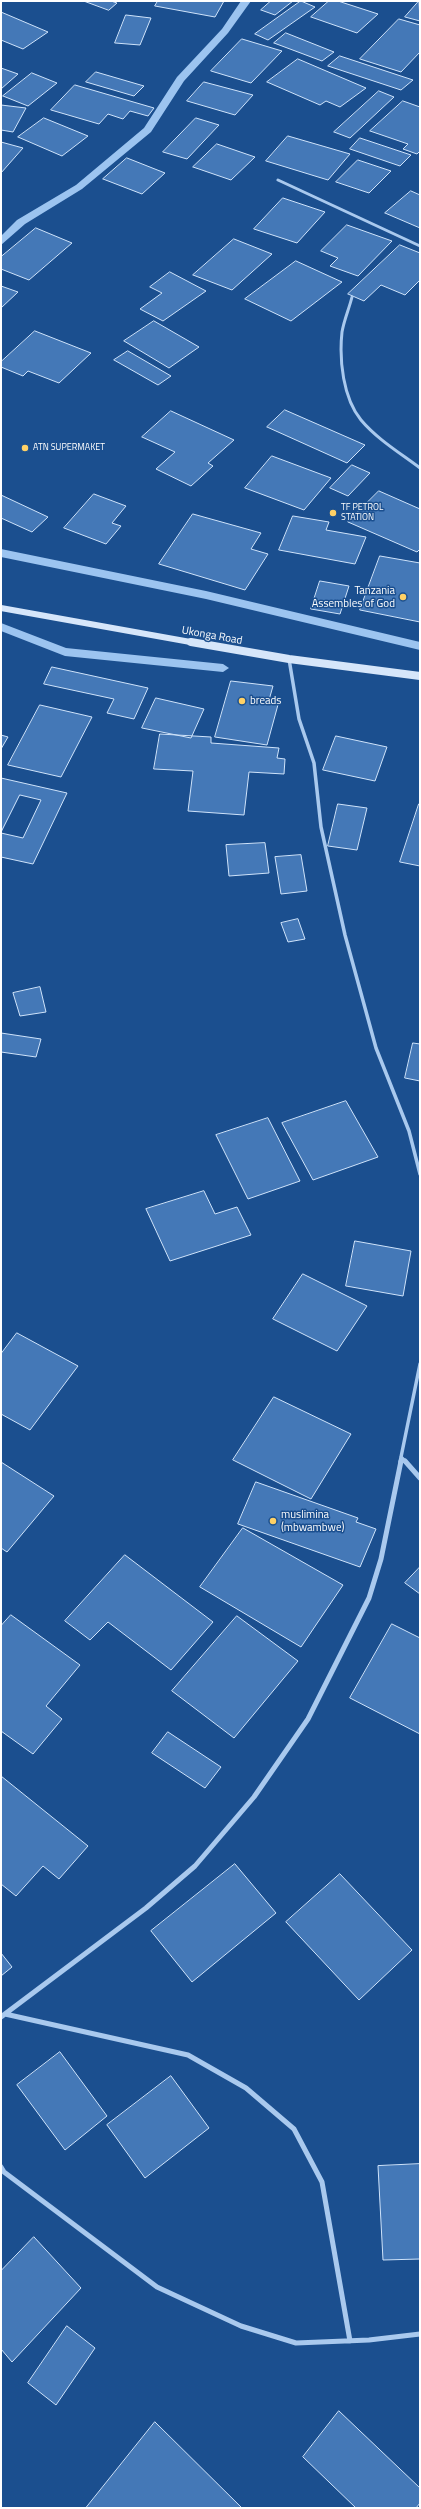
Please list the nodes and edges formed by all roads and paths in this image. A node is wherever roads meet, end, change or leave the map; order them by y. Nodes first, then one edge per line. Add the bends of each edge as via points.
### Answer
1 (278, 180) dead end
2 (420, 246) edge
3 (352, 297) dead end
4 (420, 468) edge
5 (1, 608) edge
6 (289, 659) junction
7 (420, 676) edge
8 (420, 1174) edge
9 (420, 1364) edge
10 (401, 1457) junction
11 (420, 1478) edge
12 (3, 2016) edge
13 (1, 2167) edge
14 (420, 2334) edge
15 (350, 2341) junction

1 - 2 street
3 - 4 street via 341,337 345,377 351,401 361,419 384,441
5 - 6 street, Ukonga Road
6 - 7 street, Ukonga Road
6 - 8 street via 299,719 314,763 322,827 345,935 376,1048 409,1131
9 - 10 street
10 - 11 street
10 - 12 street via 381,1559 369,1598 308,1719 254,1797 195,1866 140,1912
12 - 15 street via 188,2055 246,2088 294,2129 322,2182
13 - 15 street via 4,2172 157,2287 241,2326 296,2343
14 - 15 street

